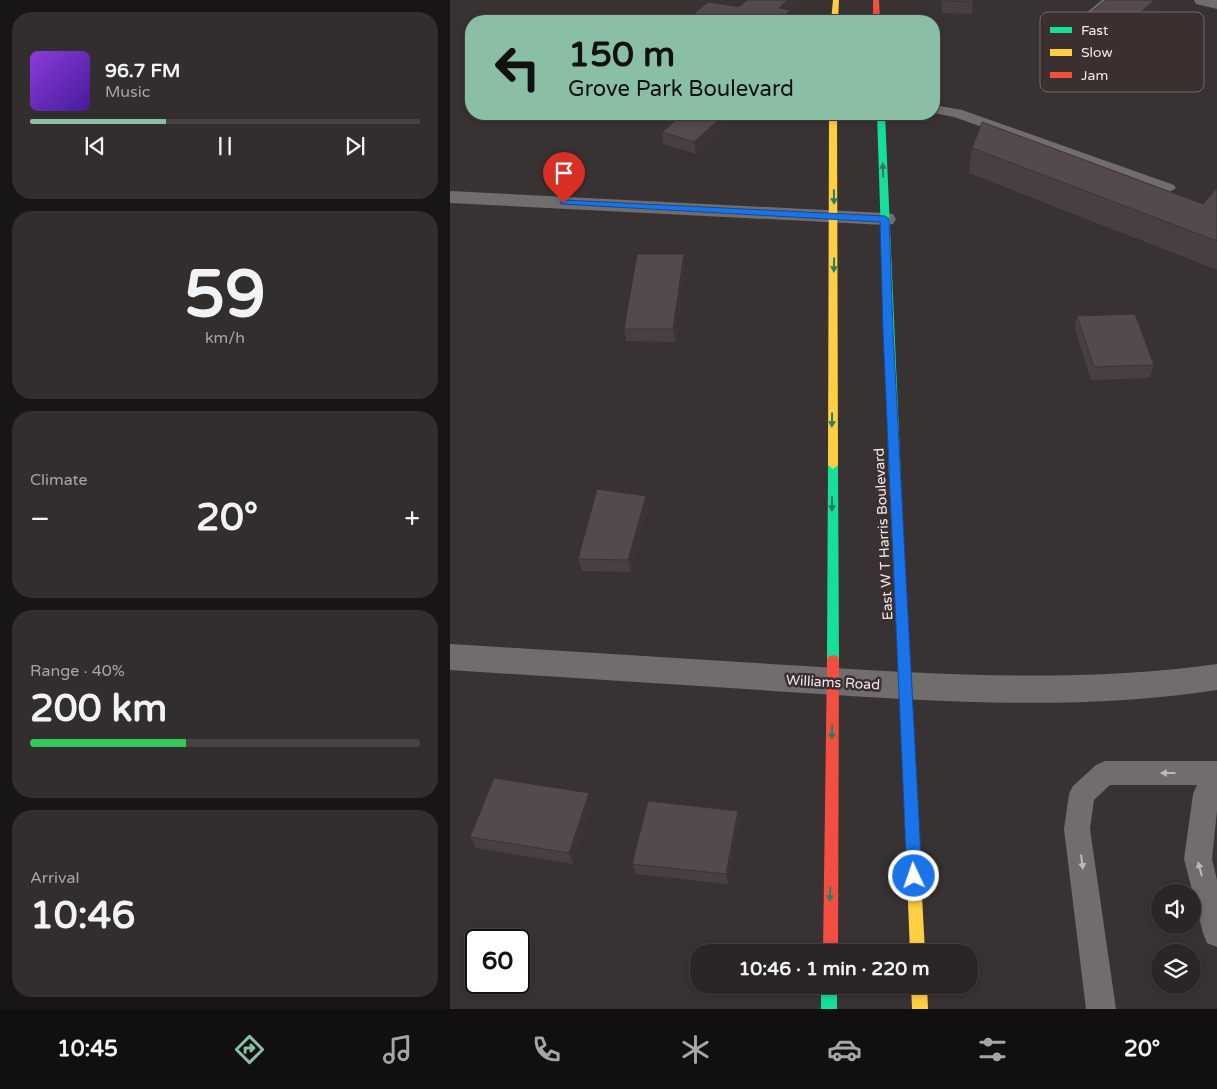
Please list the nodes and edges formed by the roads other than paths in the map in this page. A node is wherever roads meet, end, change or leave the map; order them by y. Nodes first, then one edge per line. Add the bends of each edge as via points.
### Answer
1 (836, 0) edge
2 (876, 0) edge
3 (1110, 0) edge
4 (1202, 0) edge
5 (1217, 4) edge
6 (1096, 12) edge
7 (835, 15) edge
8 (877, 15) edge
9 (940, 111) edge
10 (833, 120) edge
11 (881, 120) edge
12 (1168, 188) dead end
13 (450, 197) edge
14 (834, 216) junction
15 (885, 219) junction
16 (450, 657) edge
17 (1217, 677) edge
18 (833, 683) junction
19 (906, 686) junction
20 (1217, 775) edge
21 (1217, 933) edge
22 (830, 944) edge
23 (918, 944) edge
24 (829, 994) edge
25 (919, 994) edge
26 (829, 1009) edge
27 (920, 1009) edge
28 (1102, 1009) edge

1 - 7 main road
2 - 8 main road
3 - 6 lane
4 - 5 street
9 - 12 lane via 956,113
10 -> 14 main road
15 -> 11 main road, East W T Harris Boulevard
13 - 14 street
14 - 15 street
14 -> 18 main road
15 - 19 main road, East W T Harris Boulevard
16 - 18 street, Williams Road
17 - 19 street, Williams Road via 1106,689
18 - 19 street, Williams Road
18 -> 22 main road
19 - 23 main road, East W T Harris Boulevard
21 -> 20 lane via 1198,859 1206,794
20 -> 28 lane via 1105,774 1082,794 1077,829
24 - 26 main road
25 - 27 main road

